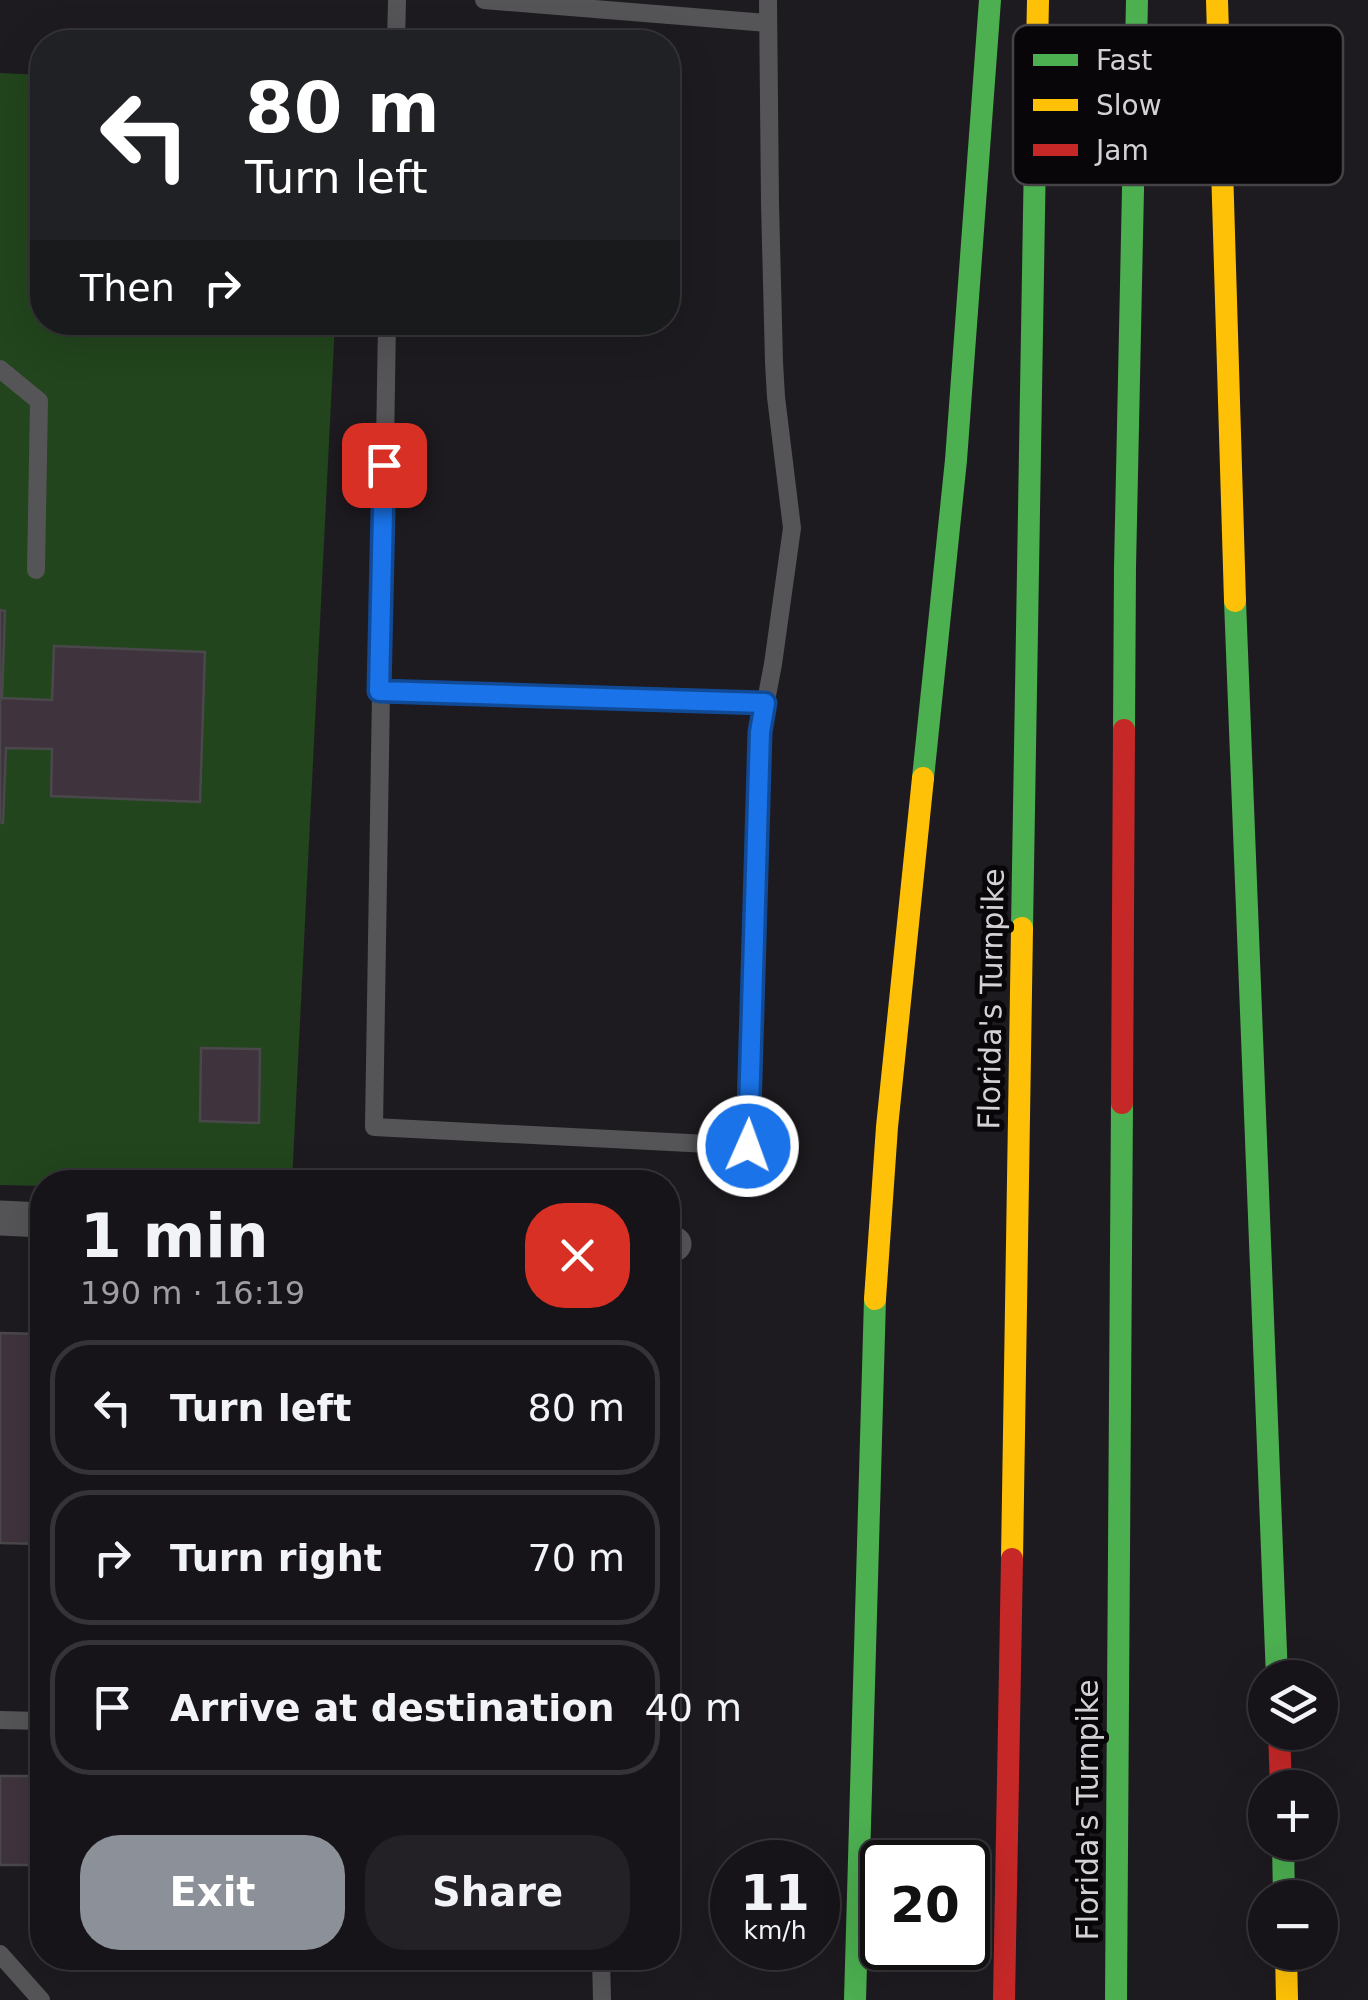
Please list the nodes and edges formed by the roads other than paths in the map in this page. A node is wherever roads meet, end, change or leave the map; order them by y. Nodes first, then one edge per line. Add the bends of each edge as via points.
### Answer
1 (397, 0) edge
2 (484, 0) edge
3 (768, 0) edge
4 (990, 0) edge
5 (1038, 0) edge
6 (1136, 0) edge
7 (1216, 0) edge
8 (768, 23) junction
9 (1038, 25) edge
10 (1136, 25) edge
11 (1217, 25) edge
12 (396, 30) edge
13 (1035, 185) edge
14 (1133, 185) edge
15 (1222, 185) edge
16 (387, 335) edge
17 (0, 368) edge
18 (36, 570) dead end
19 (379, 691) junction
20 (765, 703) junction
21 (0, 1218) edge
22 (30, 1219) edge
23 (1276, 1660) edge
24 (0, 1720) edge
25 (30, 1721) edge
26 (0, 1954) edge
27 (601, 1970) edge
28 (1287, 1970) edge
29 (41, 2000) edge
30 (602, 2000) edge
31 (855, 2000) edge
32 (1004, 2000) edge
33 (1116, 2000) edge
34 (1288, 2000) edge

1 - 12 lane
2 - 8 lane
3 - 8 lane
4 - 31 highway via 956,460 876,1287
5 - 9 highway, Florida's Turnpike
6 - 10 highway, Florida's Turnpike
7 - 11 highway
8 - 20 lane via 776,397 792,528
13 - 32 highway, Florida's Turnpike
14 - 33 highway, Florida's Turnpike
15 - 23 highway
16 - 19 lane
17 - 18 lane via 38,401
19 - 20 lane
19 - 20 lane via 374,1127 748,1146
21 - 22 street
24 - 25 lane
26 - 29 lane
27 - 30 lane
28 - 34 highway

